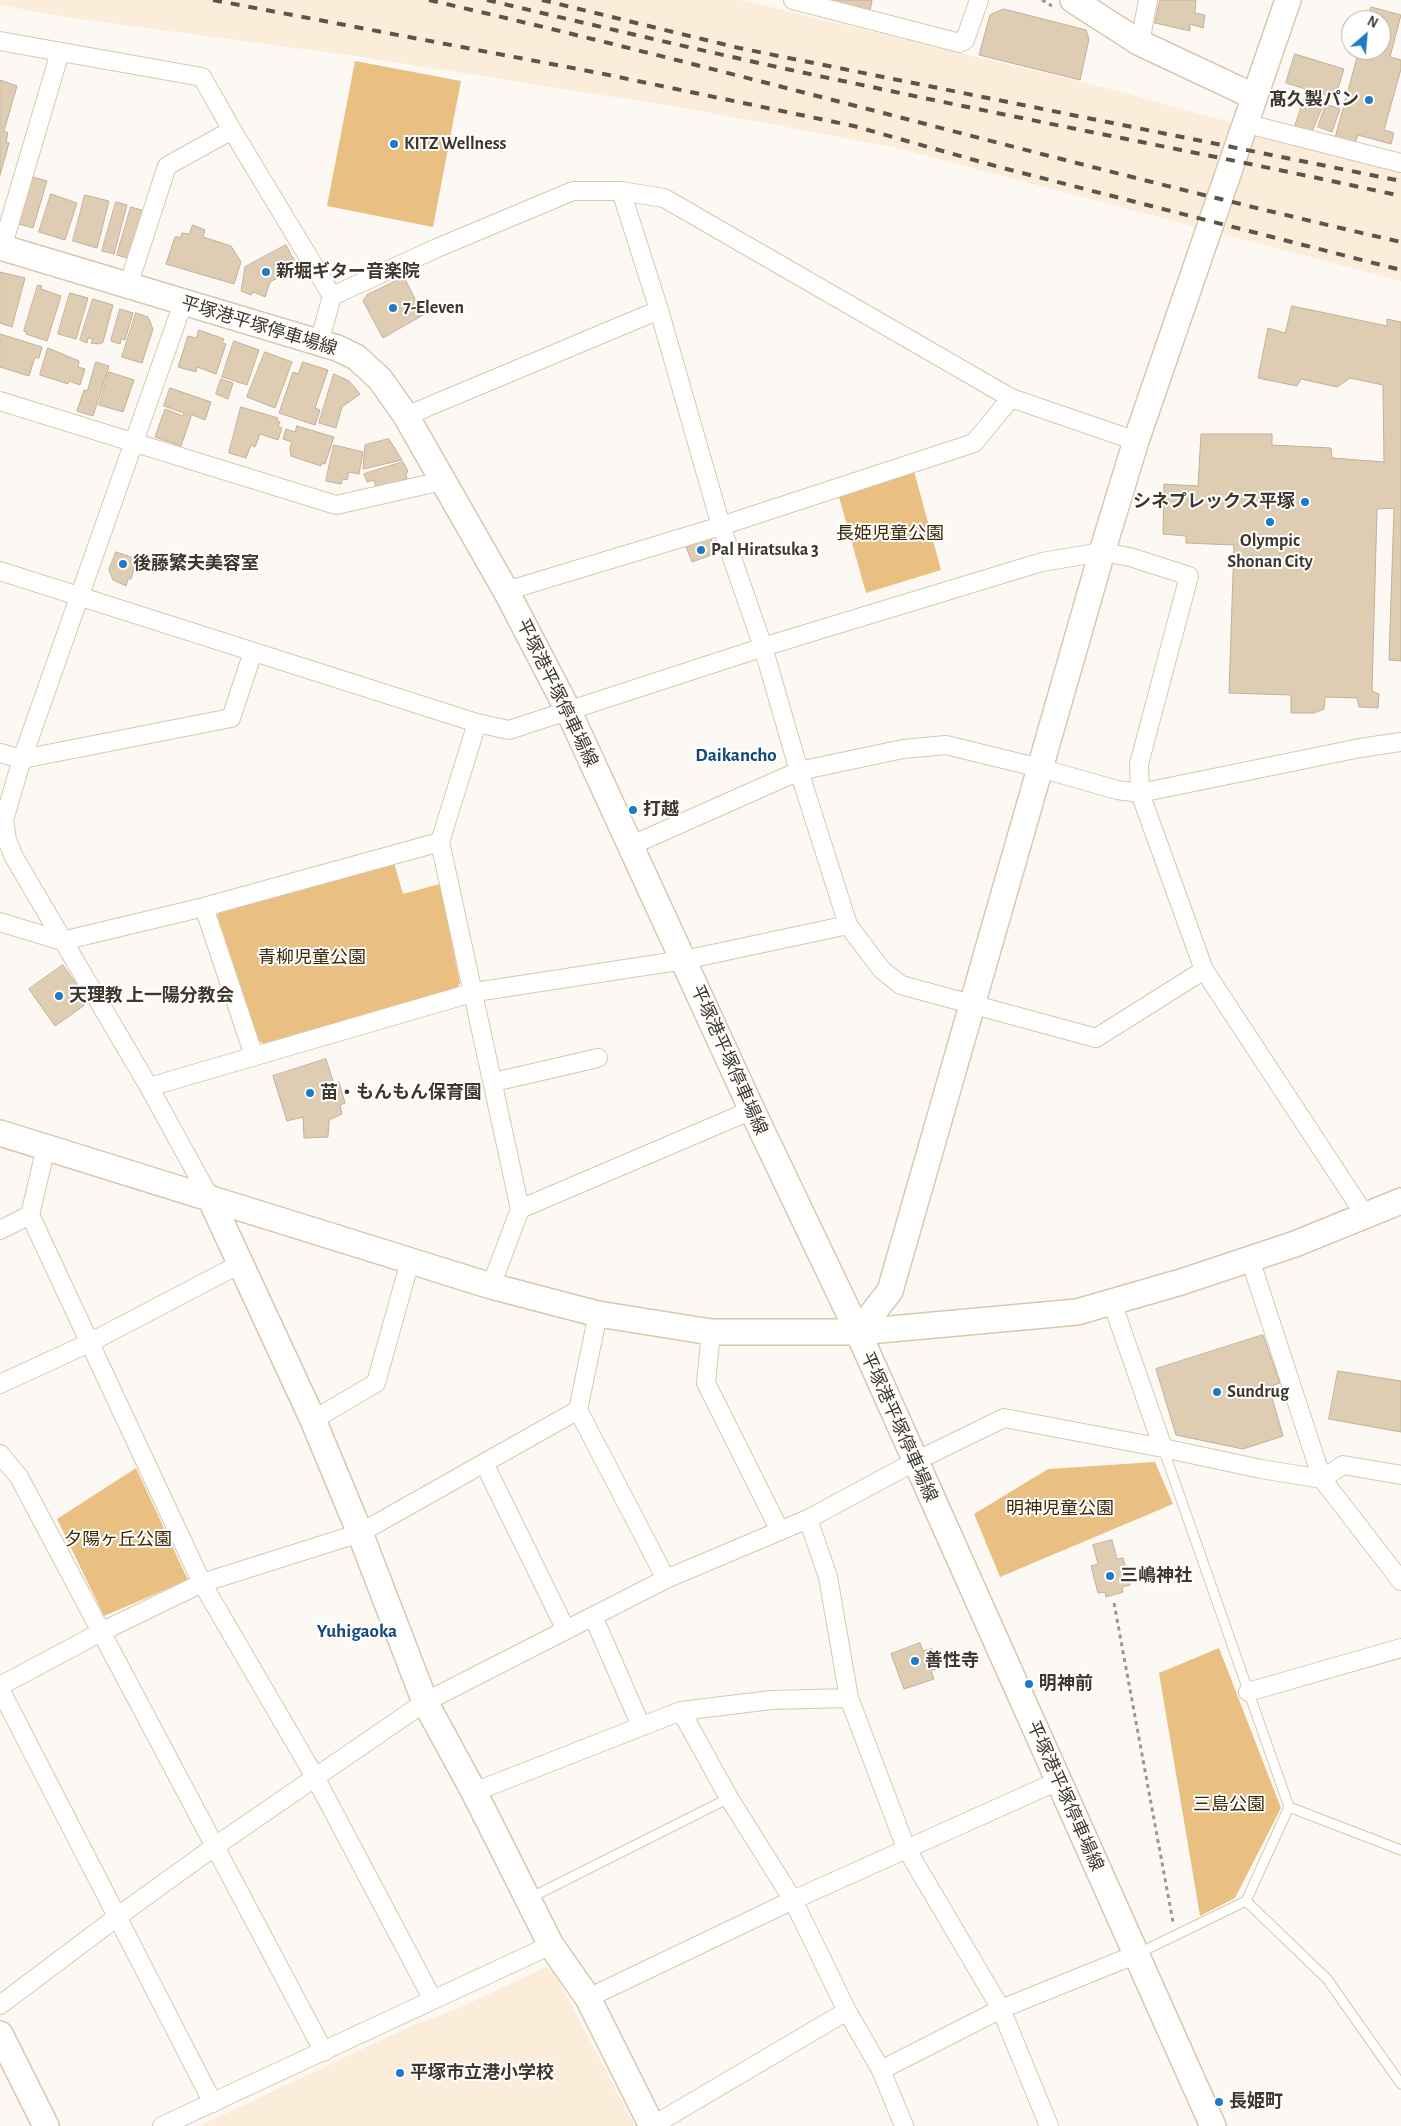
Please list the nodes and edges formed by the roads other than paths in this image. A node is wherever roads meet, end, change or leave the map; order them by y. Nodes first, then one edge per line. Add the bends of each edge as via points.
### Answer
1 (793, 0) edge
2 (979, 0) edge
3 (1073, 0) edge
4 (1148, 0) edge
5 (1288, 0) edge
6 (0, 41) edge
7 (1140, 43) junction
8 (60, 52) junction
9 (1254, 96) junction
10 (1244, 123) junction
11 (232, 130) junction
12 (1400, 159) edge
13 (621, 191) junction
14 (1, 248) edge
15 (128, 286) junction
16 (332, 296) junction
17 (183, 303) junction
18 (659, 310) junction
19 (319, 343) junction
20 (1011, 398) junction
21 (0, 401) edge
22 (406, 416) junction
23 (1136, 441) junction
24 (133, 443) junction
25 (442, 481) junction
26 (721, 526) junction
27 (1102, 552) junction
28 (0, 571) edge
29 (506, 591) junction
30 (79, 597) junction
31 (763, 647) junction
32 (253, 652) junction
33 (569, 712) junction
34 (478, 723) junction
35 (1401, 742) edge
36 (0, 753) edge
37 (22, 760) junction
38 (1040, 768) junction
39 (799, 771) junction
40 (1140, 793) junction
41 (440, 842) junction
42 (630, 846) junction
43 (204, 907) junction
44 (0, 922) edge
45 (848, 925) junction
46 (62, 941) junction
47 (684, 960) junction
48 (1204, 970) junction
49 (475, 992) junction
50 (973, 1003) junction
51 (254, 1056) junction
52 (598, 1058) dead end
53 (494, 1082) junction
54 (149, 1087) junction
55 (752, 1110) junction
56 (0, 1133) edge
57 (46, 1147) junction
58 (210, 1198) junction
59 (1401, 1201) edge
60 (520, 1209) junction
61 (30, 1215) junction
62 (1365, 1216) junction
63 (0, 1230) edge
64 (1250, 1259) junction
65 (410, 1261) junction
66 (240, 1264) junction
67 (492, 1286) junction
68 (1112, 1302) junction
69 (598, 1314) junction
70 (711, 1332) junction
71 (858, 1332) junction
72 (89, 1343) junction
73 (0, 1384) edge
74 (578, 1410) junction
75 (313, 1420) junction
76 (1163, 1448) junction
77 (0, 1454) edge
78 (914, 1462) junction
79 (484, 1463) junction
80 (1401, 1475) edge
81 (1322, 1479) junction
82 (808, 1519) junction
83 (780, 1531) junction
84 (360, 1533) junction
85 (666, 1579) junction
86 (1401, 1581) edge
87 (202, 1583) junction
88 (593, 1616) junction
89 (566, 1630) junction
90 (101, 1632) junction
91 (1401, 1648) edge
92 (0, 1687) edge
93 (1248, 1692) junction
94 (849, 1698) junction
95 (426, 1702) junction
96 (681, 1710) junction
97 (642, 1726) junction
98 (315, 1777) junction
99 (1058, 1781) junction
100 (474, 1792) junction
101 (729, 1798) junction
102 (1289, 1807) junction
103 (214, 1847) junction
104 (906, 1848) junction
105 (1401, 1850) edge
106 (528, 1899) junction
107 (793, 1900) junction
108 (1246, 1901) junction
109 (117, 1917) junction
110 (551, 1945) junction
111 (1137, 1954) junction
112 (588, 1998) junction
113 (433, 2000) junction
114 (0, 2005) edge
115 (1001, 2009) junction
116 (847, 2011) junction
117 (0, 2034) edge
118 (324, 2052) junction
119 (880, 2070) junction
120 (1401, 2084) edge
121 (213, 2103) junction
122 (46, 2126) edge
123 (162, 2126) edge
124 (652, 2126) edge
125 (904, 2126) edge
126 (1048, 2126) edge
127 (1213, 2126) edge

1 - 2 street via 960,43 965,40
3 - 7 street
4 - 7 street
5 - 9 street
6 - 8 street
7 - 9 street
8 - 11 street via 202,77
8 - 14 street
9 - 10 street
10 - 12 street
10 - 23 street
11 - 15 street via 167,166
11 - 16 street
13 - 16 street via 573,191
13 - 18 street
13 - 20 street via 664,198
14 - 15 street, 平塚港平塚停車場線
15 - 17 street, 平塚港平塚停車場線
16 - 19 street
17 - 19 street, 平塚港平塚停車場線
17 - 24 street
18 - 22 street
18 - 26 street
19 - 22 street, 平塚港平塚停車場線 via 356,357 380,379
20 - 23 street
20 - 26 street via 974,444
21 - 24 street
22 - 25 street, 平塚港平塚停車場線
23 - 27 street
24 - 25 street via 336,506
24 - 30 street
25 - 29 street, 平塚港平塚停車場線
26 - 29 street
26 - 31 street
27 - 31 street via 1042,562
27 - 38 street
27 - 40 street via 1130,557 1189,576 1139,764
28 - 30 street
29 - 33 street, 平塚港平塚停車場線
30 - 32 street
30 - 37 street
31 - 33 street
31 - 39 street
32 - 34 street
32 - 37 street via 231,718
33 - 34 street via 509,730
33 - 42 street, 平塚港平塚停車場線
34 - 41 street
35 - 40 street
36 - 37 street
37 - 46 street via 4,820 7,840
38 - 39 street via 946,745 904,749
38 - 40 street via 1117,790
38 - 50 street
39 - 42 street
39 - 45 street
40 - 48 street
41 - 43 street
41 - 49 street
42 - 47 street, 平塚港平塚停車場線
43 - 46 street
43 - 51 street
44 - 46 street
45 - 47 street
45 - 50 street via 882,970 901,985
46 - 54 street
47 - 49 street
47 - 55 street, 平塚港平塚停車場線
48 - 50 street via 1096,1038
48 - 62 street
49 - 51 street
49 - 53 street
50 - 71 street via 890,1292
51 - 54 street
52 - 53 street
53 - 60 street
54 - 58 street
55 - 60 street
55 - 71 street, 平塚港平塚停車場線
56 - 57 street
57 - 58 street
57 - 61 street
58 - 65 street
58 - 66 street
59 - 62 street
60 - 67 street
61 - 63 street
61 - 72 street
62 - 64 street
64 - 68 street
64 - 81 street
65 - 67 street
65 - 75 street via 376,1383
66 - 72 street
66 - 75 street
67 - 69 street
68 - 71 street via 1077,1312
68 - 76 street
69 - 70 street
69 - 74 street
70 - 71 street
70 - 83 street via 706,1383
71 - 78 street, 平塚港平塚停車場線
72 - 73 street
72 - 87 street
74 - 79 street
74 - 85 street
75 - 84 street
76 - 78 street via 1004,1418
76 - 81 street
76 - 93 lane
77 - 90 street via 19,1477
78 - 82 street
78 - 99 street, 平塚港平塚停車場線
79 - 84 street
79 - 89 street
80 - 81 street via 1343,1465
81 - 86 street
82 - 83 street
82 - 94 street via 828,1577
83 - 85 street
84 - 87 street
84 - 95 street
85 - 88 street
87 - 90 street
87 - 98 street
88 - 89 street
88 - 97 street
89 - 95 street
90 - 92 street
90 - 103 street
91 - 93 street
92 - 109 street
93 - 102 lane
94 - 96 street via 771,1700
94 - 104 street
95 - 98 street
95 - 100 street
96 - 97 street
96 - 101 street
97 - 100 street
98 - 103 street
98 - 113 street
99 - 104 street
99 - 111 street, 平塚港平塚停車場線
100 - 106 street
101 - 106 lane
101 - 107 street
102 - 105 lane
102 - 108 lane
103 - 109 street
103 - 118 street
104 - 107 street
104 - 115 street
106 - 110 street
107 - 112 street
107 - 116 street
108 - 111 lane
108 - 120 lane via 1326,1979
109 - 114 street
109 - 121 street
110 - 112 street
110 - 113 street
111 - 115 street
111 - 127 street, 平塚港平塚停車場線
112 - 124 street
113 - 118 street
115 - 119 street
115 - 126 street
116 - 119 street
116 - 124 street
117 - 122 street
118 - 121 street
119 - 125 street
121 - 123 street

